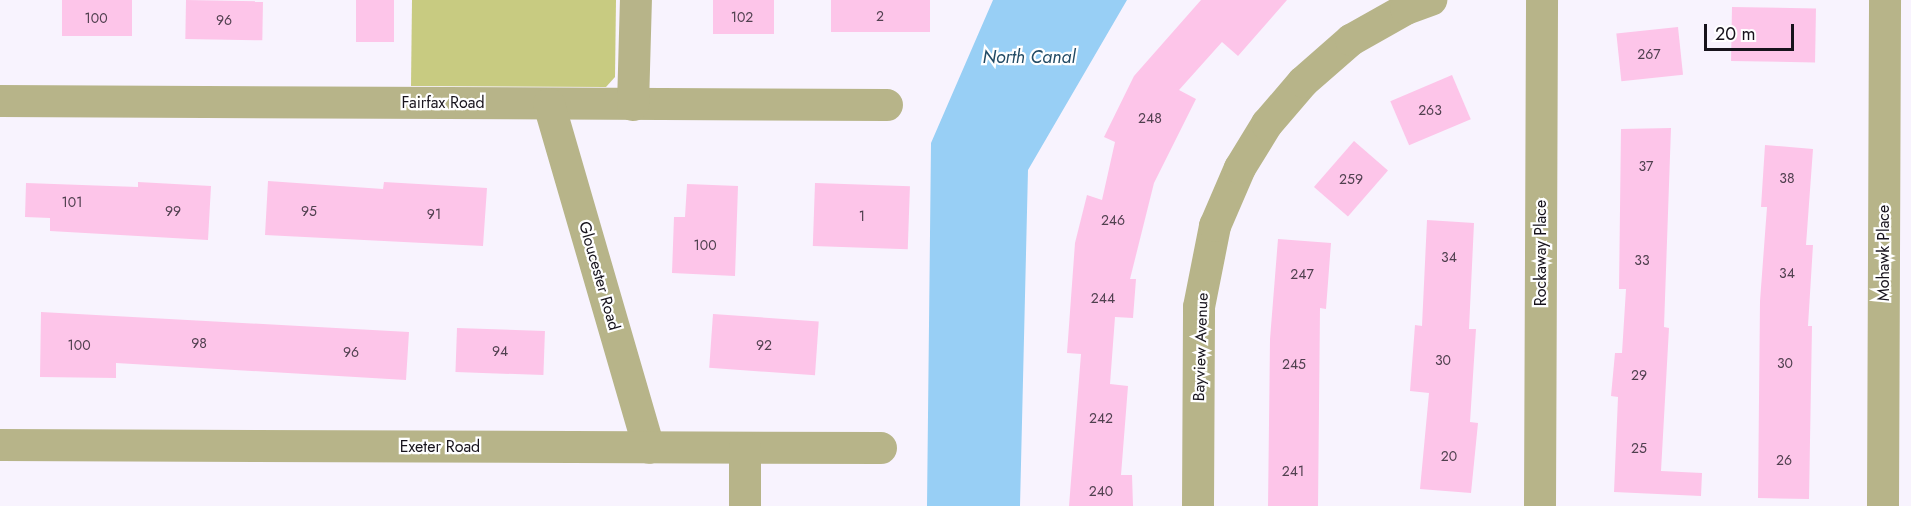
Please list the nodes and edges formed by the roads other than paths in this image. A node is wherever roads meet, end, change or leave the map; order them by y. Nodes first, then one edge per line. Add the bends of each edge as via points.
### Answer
1 (636, 0) edge
2 (1431, 0) edge
3 (1542, 0) edge
4 (1885, 0) edge
5 (0, 101) edge
6 (549, 104) junction
7 (633, 105) junction
8 (887, 105) dead end
9 (0, 445) edge
10 (649, 448) junction
11 (745, 448) junction
12 (881, 448) dead end
13 (745, 506) edge
14 (1198, 506) edge
15 (1540, 506) edge
16 (1883, 506) edge

1 - 7 street
2 - 14 street, Bayview Avenue via 1406,9 1351,40 1303,82 1268,124 1240,168 1215,226 1199,308
3 - 15 street, Rockaway Place
4 - 16 street, Mohawk Place
5 - 6 street, Fairfax Road
6 - 7 street, Fairfax Road
6 - 10 street, Gloucester Road
7 - 8 street, Fairfax Road
9 - 10 street, Exeter Road
10 - 11 street, Exeter Road
11 - 12 street, Exeter Road
11 - 13 street

